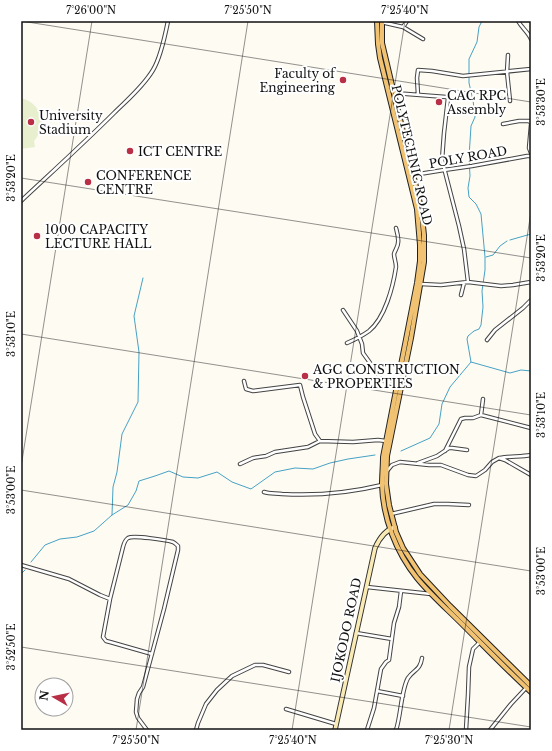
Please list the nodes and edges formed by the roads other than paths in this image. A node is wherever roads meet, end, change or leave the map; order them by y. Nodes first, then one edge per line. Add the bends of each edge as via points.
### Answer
1 (168, 21) edge
2 (379, 21) edge
3 (407, 21) edge
4 (518, 21) edge
5 (403, 27) junction
6 (423, 39) dead end
7 (531, 39) edge
8 (508, 55) dead end
9 (531, 69) edge
10 (507, 72) junction
11 (393, 93) junction
12 (418, 95) junction
13 (510, 101) dead end
14 (395, 109) junction
15 (503, 124) dead end
16 (531, 124) edge
17 (531, 154) edge
18 (444, 170) junction
19 (411, 176) junction
20 (21, 201) edge
21 (396, 228) dead end
22 (468, 282) junction
23 (531, 282) edge
24 (464, 283) junction
25 (419, 284) junction
26 (460, 295) dead end
27 (531, 300) edge
28 (343, 310) dead end
29 (359, 337) junction
30 (487, 340) dead end
31 (347, 343) dead end
32 (244, 382) dead end
33 (396, 384) junction
34 (483, 399) dead end
35 (481, 415) junction
36 (531, 428) edge
37 (320, 441) junction
38 (386, 441) junction
39 (467, 450) dead end
40 (444, 451) junction
41 (531, 455) edge
42 (499, 458) junction
43 (416, 463) junction
44 (240, 464) dead end
45 (386, 471) junction
46 (531, 475) edge
47 (382, 485) junction
48 (264, 492) dead end
49 (469, 506) dead end
50 (391, 514) junction
51 (393, 527) junction
52 (394, 532) junction
53 (383, 536) junction
54 (21, 565) edge
55 (366, 586) junction
56 (401, 592) junction
57 (433, 594) junction
58 (110, 599) junction
59 (356, 633) junction
60 (392, 639) junction
61 (480, 642) junction
62 (152, 654) junction
63 (422, 658) dead end
64 (289, 672) dead end
65 (531, 686) edge
66 (526, 688) junction
67 (377, 691) junction
68 (531, 692) edge
69 (403, 696) junction
70 (286, 709) dead end
71 (336, 724) junction
72 (147, 730) edge
73 (196, 730) edge
74 (335, 730) edge
75 (367, 730) edge
76 (396, 730) edge
77 (466, 730) edge
78 (490, 730) edge

1 - 20 street via 156,64 142,85
2 - 5 street
2 - 11 main road, POLYTECHNIC ROAD
2 - 14 main road, POLYTECHNIC ROAD via 379,51
3 - 5 street
4 - 7 street
5 - 6 street
8 - 10 street
9 - 10 street
10 - 12 street via 463,76 418,70
10 - 13 street
11 - 12 street
11 - 14 main road, POLYTECHNIC ROAD
12 - 18 street via 448,97 442,154
14 - 19 main road, POLYTECHNIC ROAD
15 - 16 street via 529,121
16 - 17 street
17 - 18 street, POLY ROAD
18 - 19 street, POLY ROAD
18 - 22 street via 464,249
19 - 25 main road, POLYTECHNIC ROAD via 421,208 424,235 424,262
21 - 29 street via 399,242 394,256 396,264 388,299 378,322
22 - 23 street via 494,286
22 - 24 street
24 - 25 street
24 - 26 street
25 - 33 main road, POLYTECHNIC ROAD
25 - 45 main road, POLYTECHNIC ROAD
27 - 30 street via 495,330
28 - 29 street
29 - 31 street
29 - 33 street via 363,353 381,379
32 - 37 street via 246,389 253,391 300,385 315,434
33 - 38 main road, POLYTECHNIC ROAD
34 - 35 street
35 - 36 street
35 - 40 street via 461,419
37 - 38 street
37 - 44 street via 308,447 275,452
38 - 47 main road, POLYTECHNIC ROAD
39 - 40 street via 449,448
40 - 43 street
41 - 42 street
42 - 43 street via 476,476 441,465
42 - 46 street
43 - 45 street via 400,462
45 - 50 main road, POLYTECHNIC ROAD via 387,497
47 - 48 street via 339,493 299,495
47 - 51 main road, POLYTECHNIC ROAD via 384,505
49 - 50 street via 434,504
50 - 51 main road, POLYTECHNIC ROAD
51 - 52 main road, POLYTECHNIC ROAD
51 - 53 main road, IJOKODO ROAD
52 - 53 main road
52 - 57 main road, POLYTECHNIC ROAD via 399,549 414,574
52 - 65 main road, POLYTECHNIC ROAD via 420,574
53 - 55 main road, IJOKODO ROAD via 375,548
54 - 58 street via 69,579
55 - 56 street
55 - 59 main road, IJOKODO ROAD
56 - 57 street
56 - 60 street
57 - 61 main road, POLYTECHNIC ROAD
58 - 62 street via 103,636 106,641
58 - 62 street via 123,546 128,538 150,538 172,542 178,546
59 - 60 street
59 - 71 main road, IJOKODO ROAD
60 - 67 street via 389,660 381,669
61 - 66 main road, POLYTECHNIC ROAD
61 - 77 street via 472,651 469,667
62 - 72 street via 136,709 138,718
63 - 69 street via 419,668 407,680
64 - 73 street via 254,665 232,676 206,704
66 - 68 main road, POLYTECHNIC ROAD
66 - 78 street
67 - 69 street
67 - 75 street
69 - 76 street
70 - 71 street
71 - 74 main road, IJOKODO ROAD

